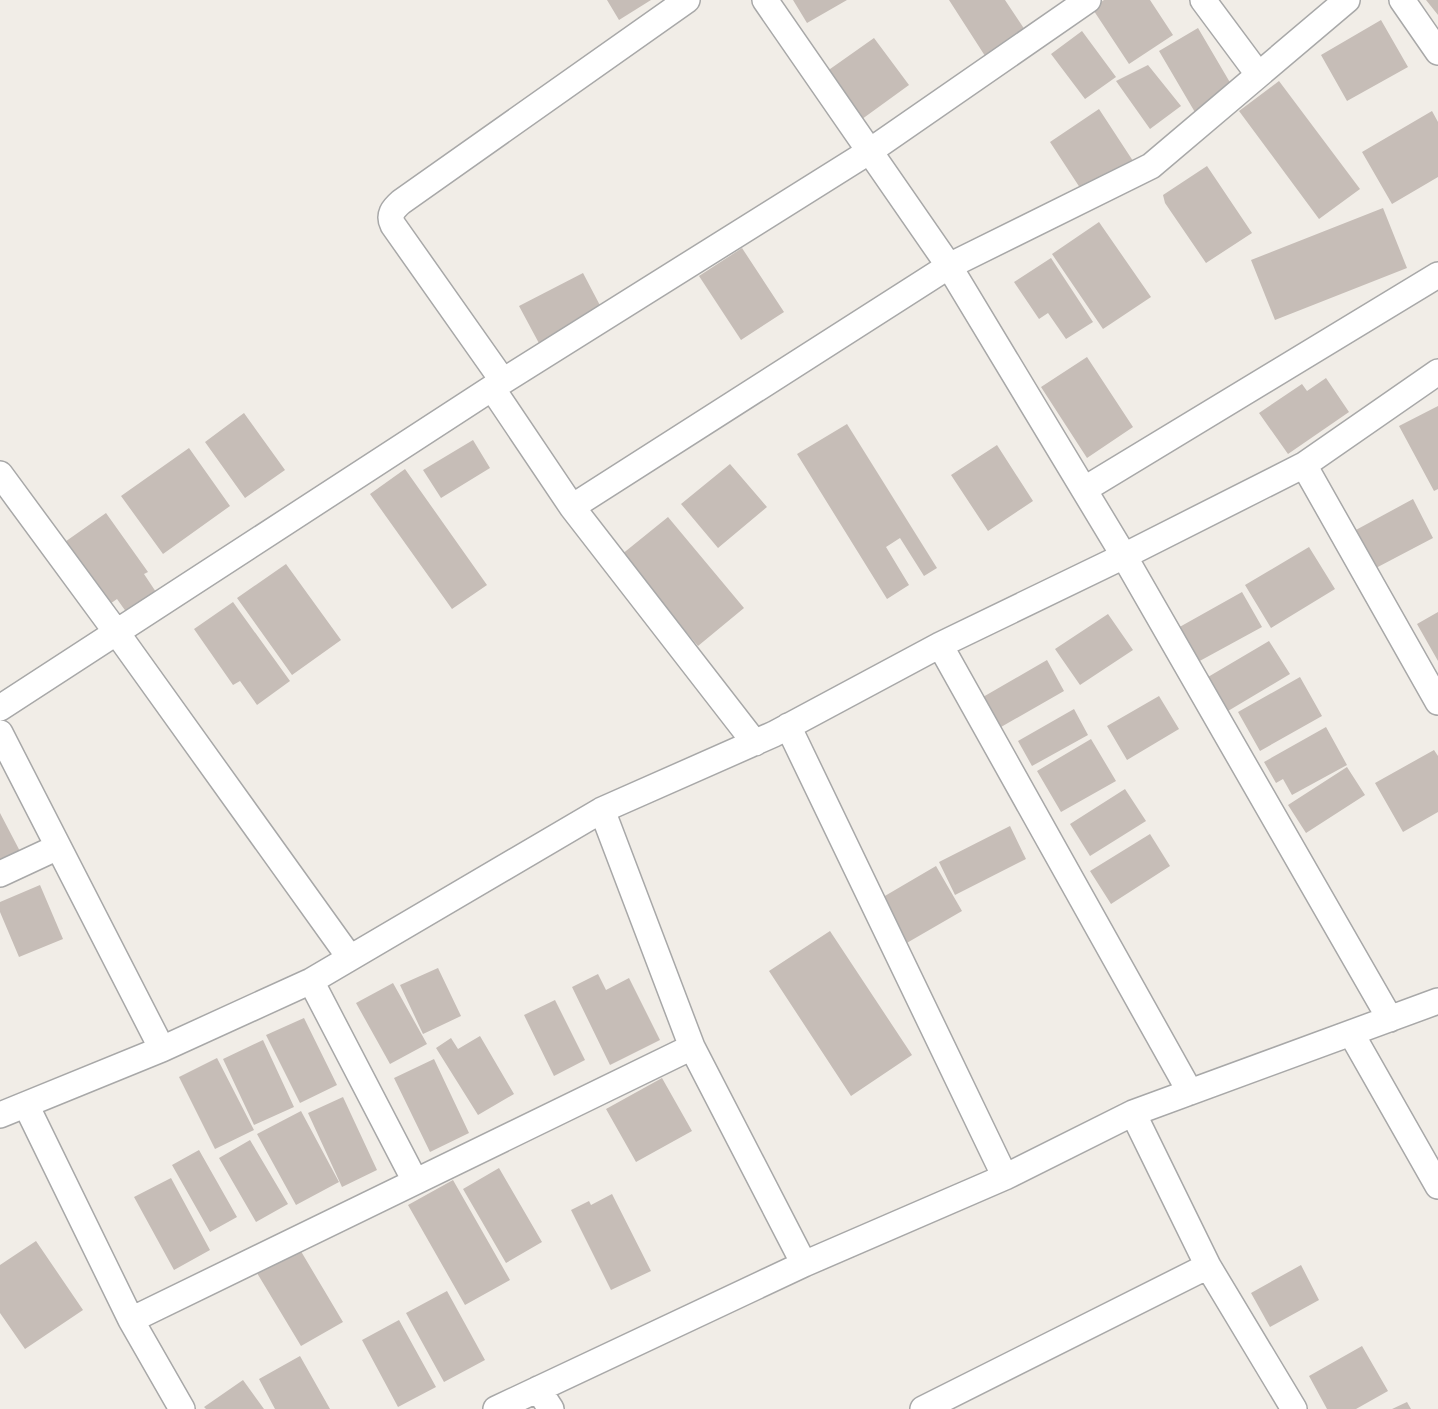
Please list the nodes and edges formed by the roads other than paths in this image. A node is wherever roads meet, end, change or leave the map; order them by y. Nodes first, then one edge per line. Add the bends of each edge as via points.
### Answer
1 (687, 0) edge
2 (765, 0) edge
3 (1088, 0) edge
4 (1203, 0) edge
5 (1348, 0) edge
6 (1402, 0) edge
7 (1438, 52) edge
8 (1258, 74) junction
9 (870, 151) junction
10 (949, 266) junction
11 (1438, 275) edge
12 (1438, 372) edge
13 (497, 385) junction
14 (1304, 465) junction
15 (0, 474) edge
16 (1085, 490) junction
17 (572, 507) junction
18 (1124, 556) junction
19 (117, 633) junction
20 (940, 645) junction
21 (1438, 702) edge
22 (0, 708) edge
23 (788, 726) junction
24 (0, 733) edge
25 (755, 743) junction
26 (602, 810) junction
27 (58, 847) junction
28 (0, 874) edge
29 (350, 958) junction
30 (311, 981) junction
31 (1438, 1001) edge
32 (1390, 1019) junction
33 (1351, 1033) junction
34 (692, 1047) junction
35 (162, 1049) junction
36 (1190, 1092) junction
37 (26, 1105) junction
38 (1133, 1113) junction
39 (0, 1115) edge
40 (1005, 1177) junction
41 (415, 1181) junction
42 (1438, 1186) edge
43 (804, 1264) junction
44 (1208, 1266) junction
45 (131, 1320) junction
46 (544, 1399) edge
47 (182, 1409) edge
48 (496, 1409) edge
49 (923, 1409) edge
50 (1294, 1409) edge

1 - 13 street via 400,202 391,212 393,225
2 - 9 street
3 - 9 street
4 - 8 street
5 - 8 street
6 - 7 street
8 - 10 street via 1151,166
9 - 10 street
9 - 13 street
10 - 16 street
10 - 17 street
11 - 16 street
12 - 14 street
13 - 17 street
13 - 19 street
14 - 18 street
14 - 21 street
15 - 19 street
16 - 18 street
17 - 25 street
18 - 20 street
18 - 32 street
19 - 22 street
19 - 29 street
20 - 23 street
20 - 36 street
23 - 25 street
23 - 40 street
24 - 27 street
25 - 26 street
26 - 29 street
26 - 34 street
27 - 28 street
27 - 35 street
29 - 30 street
30 - 35 street
30 - 41 street
31 - 32 street
32 - 33 street
33 - 36 street
33 - 42 street
34 - 41 street
34 - 43 street
35 - 37 street
36 - 38 street
37 - 39 street
37 - 45 street
38 - 40 street
38 - 44 street
40 - 43 street
41 - 45 street
43 - 46 street
44 - 49 street
44 - 50 street
45 - 47 street
46 - 48 street

